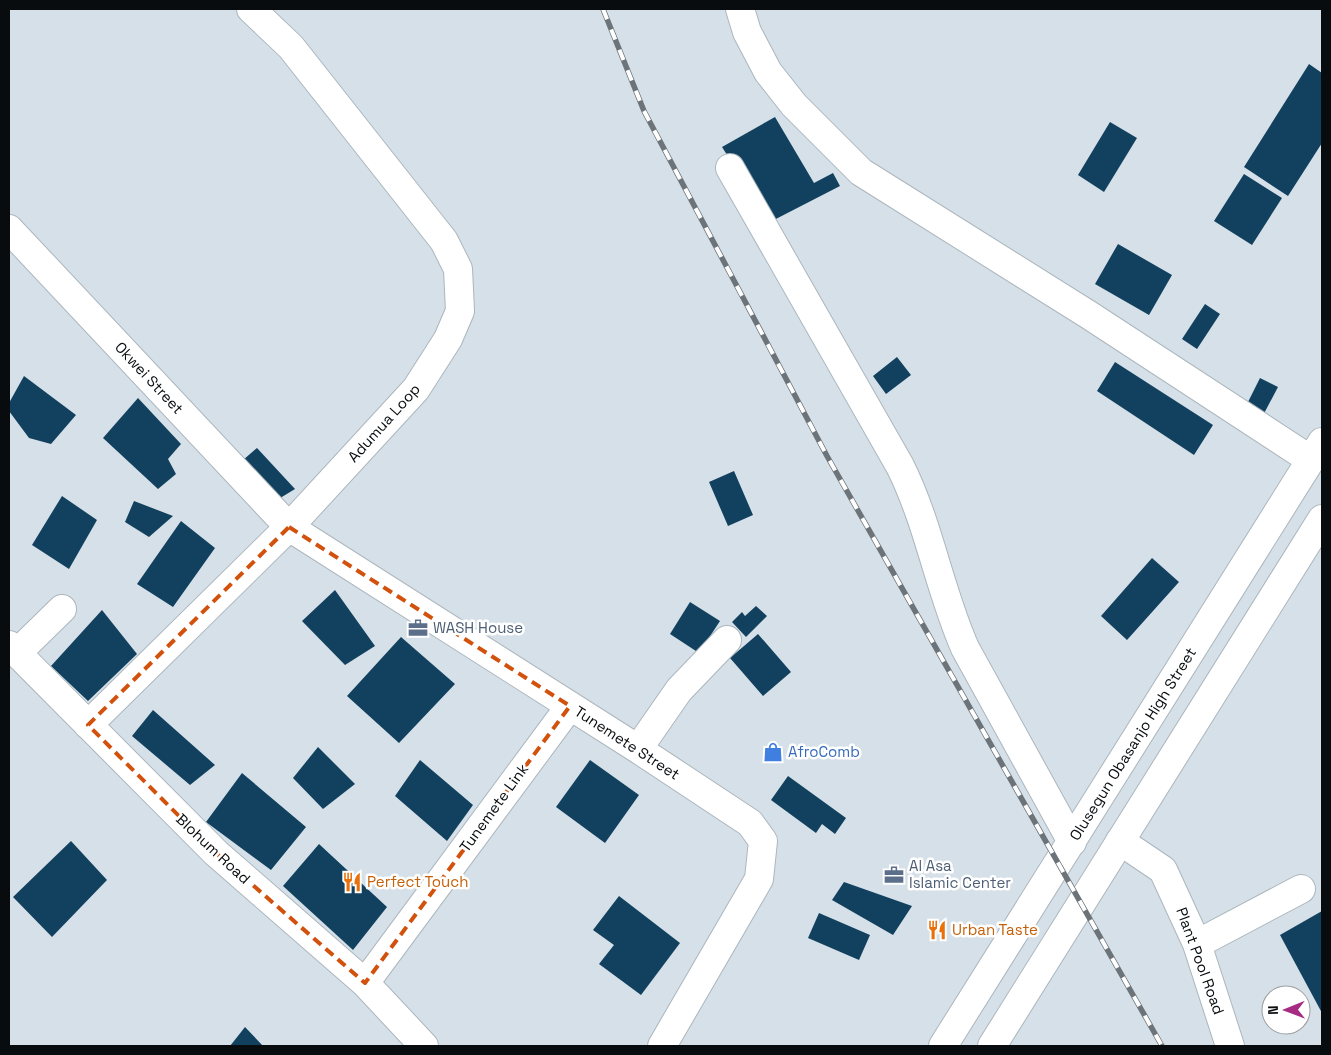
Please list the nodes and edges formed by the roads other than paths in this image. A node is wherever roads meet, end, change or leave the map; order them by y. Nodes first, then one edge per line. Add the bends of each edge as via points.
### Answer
1 (251, 9) edge
2 (740, 9) edge
3 (730, 168) dead end
4 (9, 229) edge
5 (1317, 451) edge
6 (1322, 519) edge
7 (289, 527) junction
8 (62, 609) dead end
9 (727, 640) dead end
10 (13, 649) edge
11 (570, 706) junction
12 (88, 725) junction
13 (638, 749) junction
14 (1072, 842) junction
15 (1120, 842) junction
16 (1301, 889) dead end
17 (1197, 944) junction
18 (365, 984) junction
19 (424, 1046) edge
20 (662, 1046) edge
21 (943, 1046) edge
22 (992, 1046) edge
23 (1230, 1046) edge

1 - 7 street, Adumua Loop via 291,47 444,241 458,269 460,311 448,339 416,389
2 - 5 street via 747,32 768,72 794,105 861,172 1088,315
3 - 14 street via 900,466 914,494 950,614 965,648
4 - 7 street, Okwei Street
5 - 14 street, Olusegun Obasanjo High Street
6 - 15 street
7 - 11 street, Tunemete Street
7 - 12 street, Adumua Loop
8 - 10 street
9 - 13 street via 679,690
10 - 12 street, Blohum Road
11 - 13 street, Tunemete Street
11 - 18 street, Tunemete Link
12 - 18 street, Blohum Road via 216,853
13 - 20 street, Tunemete Street via 750,823 763,841 759,879
14 - 21 street, Olusegun Obasanjo High Street
15 - 17 street, Plant Pool Road via 1163,870
15 - 22 street
16 - 17 street
17 - 23 street, Plant Pool Road
18 - 19 street, Blohum Road

